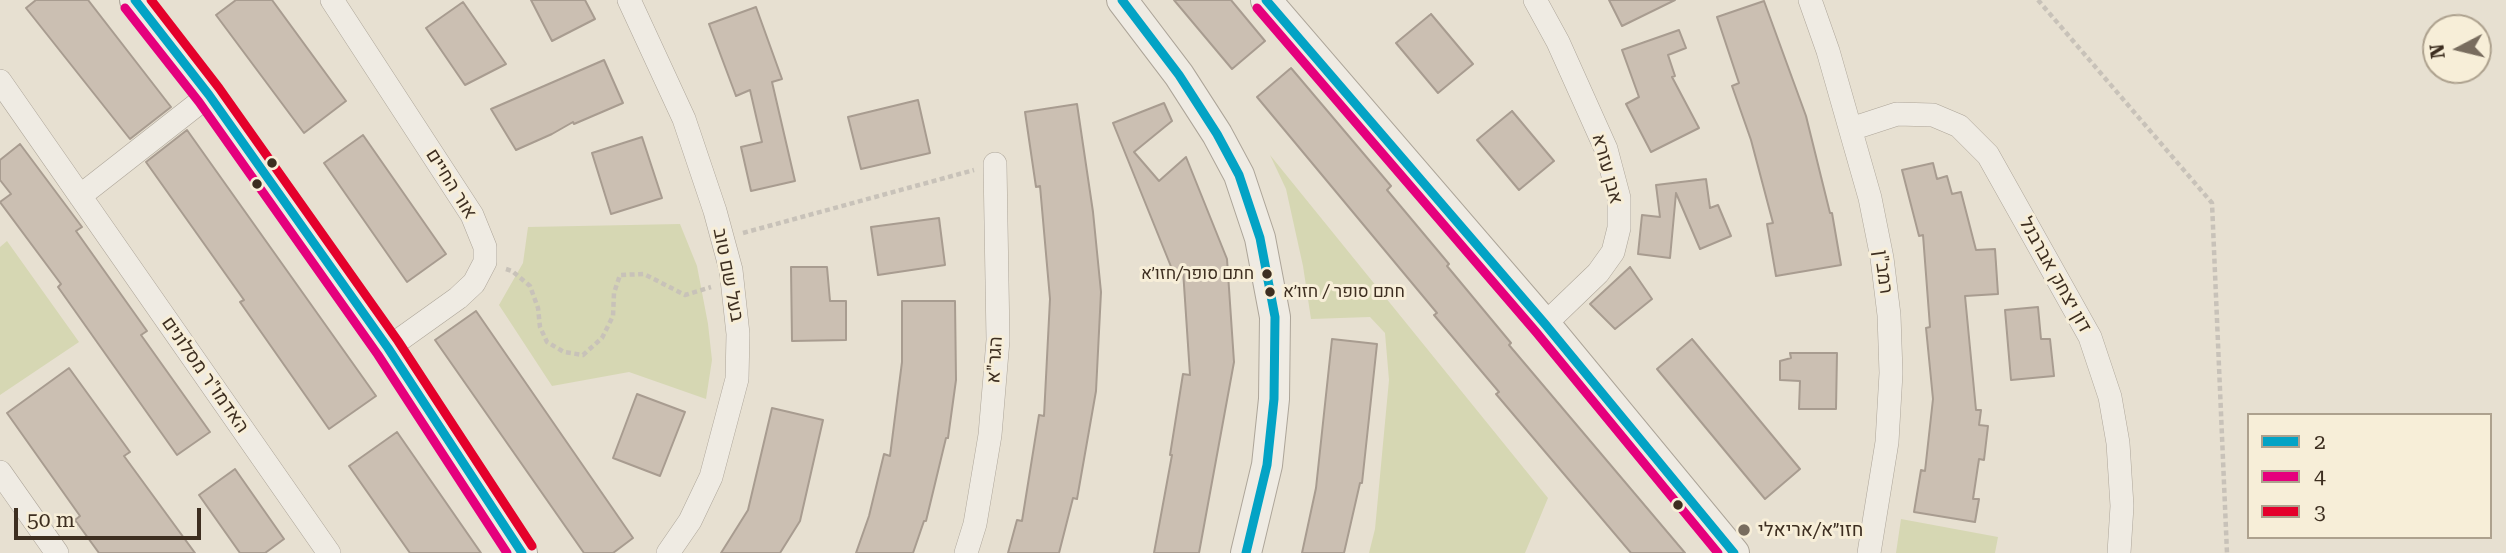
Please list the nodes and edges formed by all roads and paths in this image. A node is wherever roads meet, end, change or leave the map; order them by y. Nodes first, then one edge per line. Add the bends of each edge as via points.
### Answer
1 (135, 0) edge
2 (332, 0) edge
3 (629, 0) edge
4 (1122, 0) edge
5 (1266, 0) edge
6 (1535, 0) edge
7 (1810, 0) edge
8 (2038, 0) edge
9 (0, 81) edge
10 (209, 94) junction
11 (1851, 129) junction
12 (996, 164) joint
13 (80, 196) junction
14 (722, 239) junction
15 (485, 262) junction
16 (731, 270) junction
17 (1545, 324) junction
18 (388, 348) junction
19 (0, 472) edge
20 (57, 553) edge
21 (329, 553) edge
22 (522, 553) edge
23 (668, 553) edge
24 (966, 553) edge
25 (1246, 553) edge
26 (1734, 553) edge
27 (1869, 553) edge
28 (2119, 553) edge
29 (2227, 553) edge

1 - 10 street
2 - 15 street, אור החיים via 472,215 485,247
3 - 14 street, בעל שם טוב via 684,119
4 - 25 street via 1217,134 1239,175 1260,238 1275,317 1274,399 1267,465
5 - 17 street
6 - 17 street, אבן עזרא via 1606,149 1619,198 1613,252 1598,273
7 - 11 street, רמב"ן
8 - 29 path via 2213,203
9 - 13 street, האדמו"ר מסלונים
10 - 13 street
10 - 18 street
11 - 27 street, רמב"ן via 1870,198 1889,314 1887,442
11 - 28 street, דון יצחק אברבנל via 1897,114 1933,115 1959,126 1988,155 2090,337 2110,397 2122,506
12 - 14 path
12 - 24 street, הגר"א via 998,340 990,435
13 - 21 street, האדמו"ר מסלונים
14 - 16 street, בעל שם טוב
15 - 16 path via 512,271 530,286 547,342 564,352 583,355 602,338 613,316 620,275 644,274 685,295 709,289
15 - 18 street via 458,298
16 - 23 street, בעל שם טוב via 737,379 711,477
17 - 26 street
18 - 22 street
19 - 20 street

